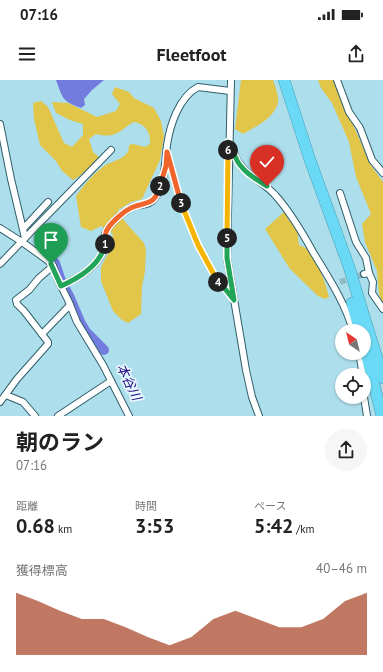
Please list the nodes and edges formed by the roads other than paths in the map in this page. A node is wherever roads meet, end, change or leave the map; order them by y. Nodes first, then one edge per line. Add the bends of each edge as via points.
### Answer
1 (231, 80) edge
2 (284, 80) edge
3 (337, 80) edge
4 (230, 91) junction
5 (0, 124) edge
6 (228, 142) junction
7 (111, 150) dead end
8 (310, 160) junction
9 (383, 173) edge
10 (340, 193) dead end
11 (48, 202) dead end
12 (0, 228) edge
13 (23, 229) junction
14 (23, 240) junction
15 (0, 264) edge
16 (53, 266) junction
17 (340, 282) tunnel mouth
18 (333, 285) junction
19 (61, 286) junction
20 (70, 305) junction
21 (383, 309) edge
22 (351, 324) edge
23 (358, 324) edge
24 (42, 334) junction
25 (368, 360) edge
26 (383, 378) edge
27 (111, 381) junction
28 (2, 397) edge
29 (366, 404) edge
30 (35, 416) edge
31 (58, 416) edge
32 (129, 416) edge
33 (259, 416) edge
34 (368, 416) edge
35 (382, 416) edge

1 - 4 street
2 - 8 highway
3 - 9 street via 372,160
4 - 6 street
4 - 19 street via 202,87 194,89 185,99 178,109 168,140 166,166 154,199 148,204 132,207 119,216 105,233 104,249 90,269 76,280
5 - 13 street
6 - 18 street via 233,146 240,164 251,176 267,186 291,215
6 - 33 street via 227,258 246,370
7 - 14 street
8 - 23 highway
8 - 26 highway via 349,267
10 - 21 street via 356,242 366,258 372,293
11 - 13 street
12 - 14 street
13 - 14 street
14 - 15 street
14 - 16 street
16 - 19 street
16 - 24 street via 16,300
17 - 18 street
18 - 22 street
19 - 20 street
20 - 24 street
20 - 27 street
24 - 28 street via 48,344
25 - 35 highway
27 - 31 street
27 - 32 street
28 - 30 street via 23,402
29 - 34 street

